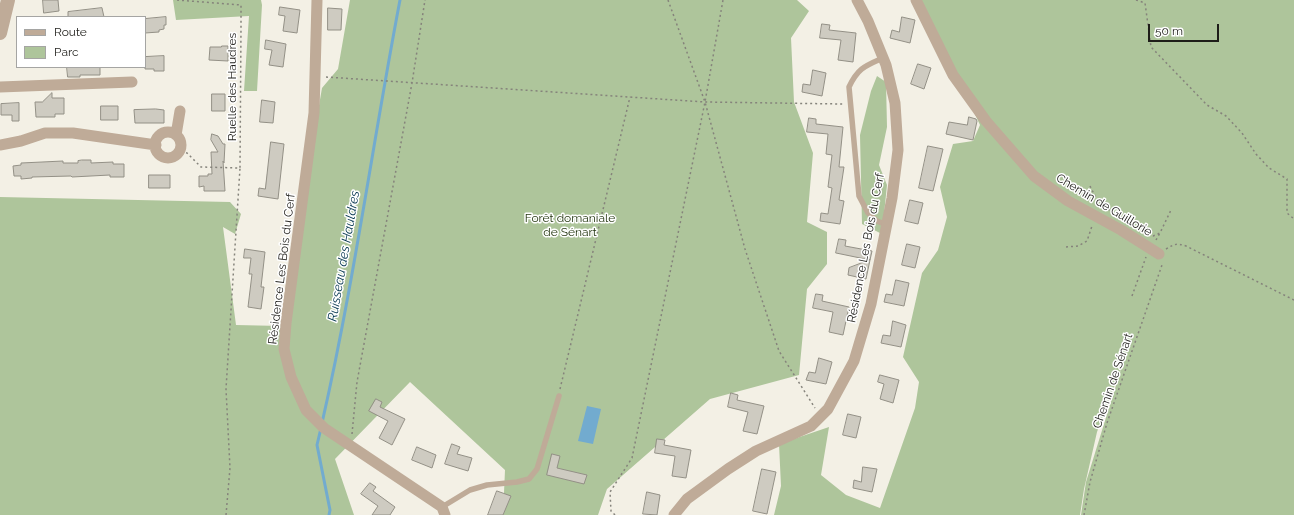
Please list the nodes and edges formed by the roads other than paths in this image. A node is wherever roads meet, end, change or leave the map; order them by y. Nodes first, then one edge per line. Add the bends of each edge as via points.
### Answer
1 (8, 0) edge
2 (317, 0) edge
3 (857, 0) edge
4 (916, 0) edge
5 (0, 32) edge
6 (883, 58) junction
7 (132, 82) dead end
8 (0, 86) edge
9 (180, 111) dead end
10 (176, 135) junction
11 (156, 144) junction
12 (0, 145) edge
13 (886, 225) junction
14 (1155, 251) road end
15 (559, 396) road end
16 (444, 511) edge
17 (674, 515) edge

1 - 5 street
2 - 16 street, Résidence Les Bois du Cerf via 314,113 284,349 291,377 306,410 321,426
3 - 6 street, Résidence Les Bois du Cerf
4 - 14 street, Chemin de Guillorie via 953,75 986,121 1034,176 1068,201
6 - 13 street, Résidence Les Bois du Cerf via 896,103 898,150
6 - 13 lane via 862,68 849,87 859,196 872,217
7 - 8 street
9 - 10 street
10 - 11 street via 164,133 157,138
10 - 11 street via 181,142 180,150 174,156 164,157 157,151
11 - 12 street via 66,133 45,133
13 - 17 street, Résidence Les Bois du Cerf via 871,304 854,361 828,409 811,426 756,451 728,469 688,499
15 - 16 lane via 537,470 528,479 470,490

